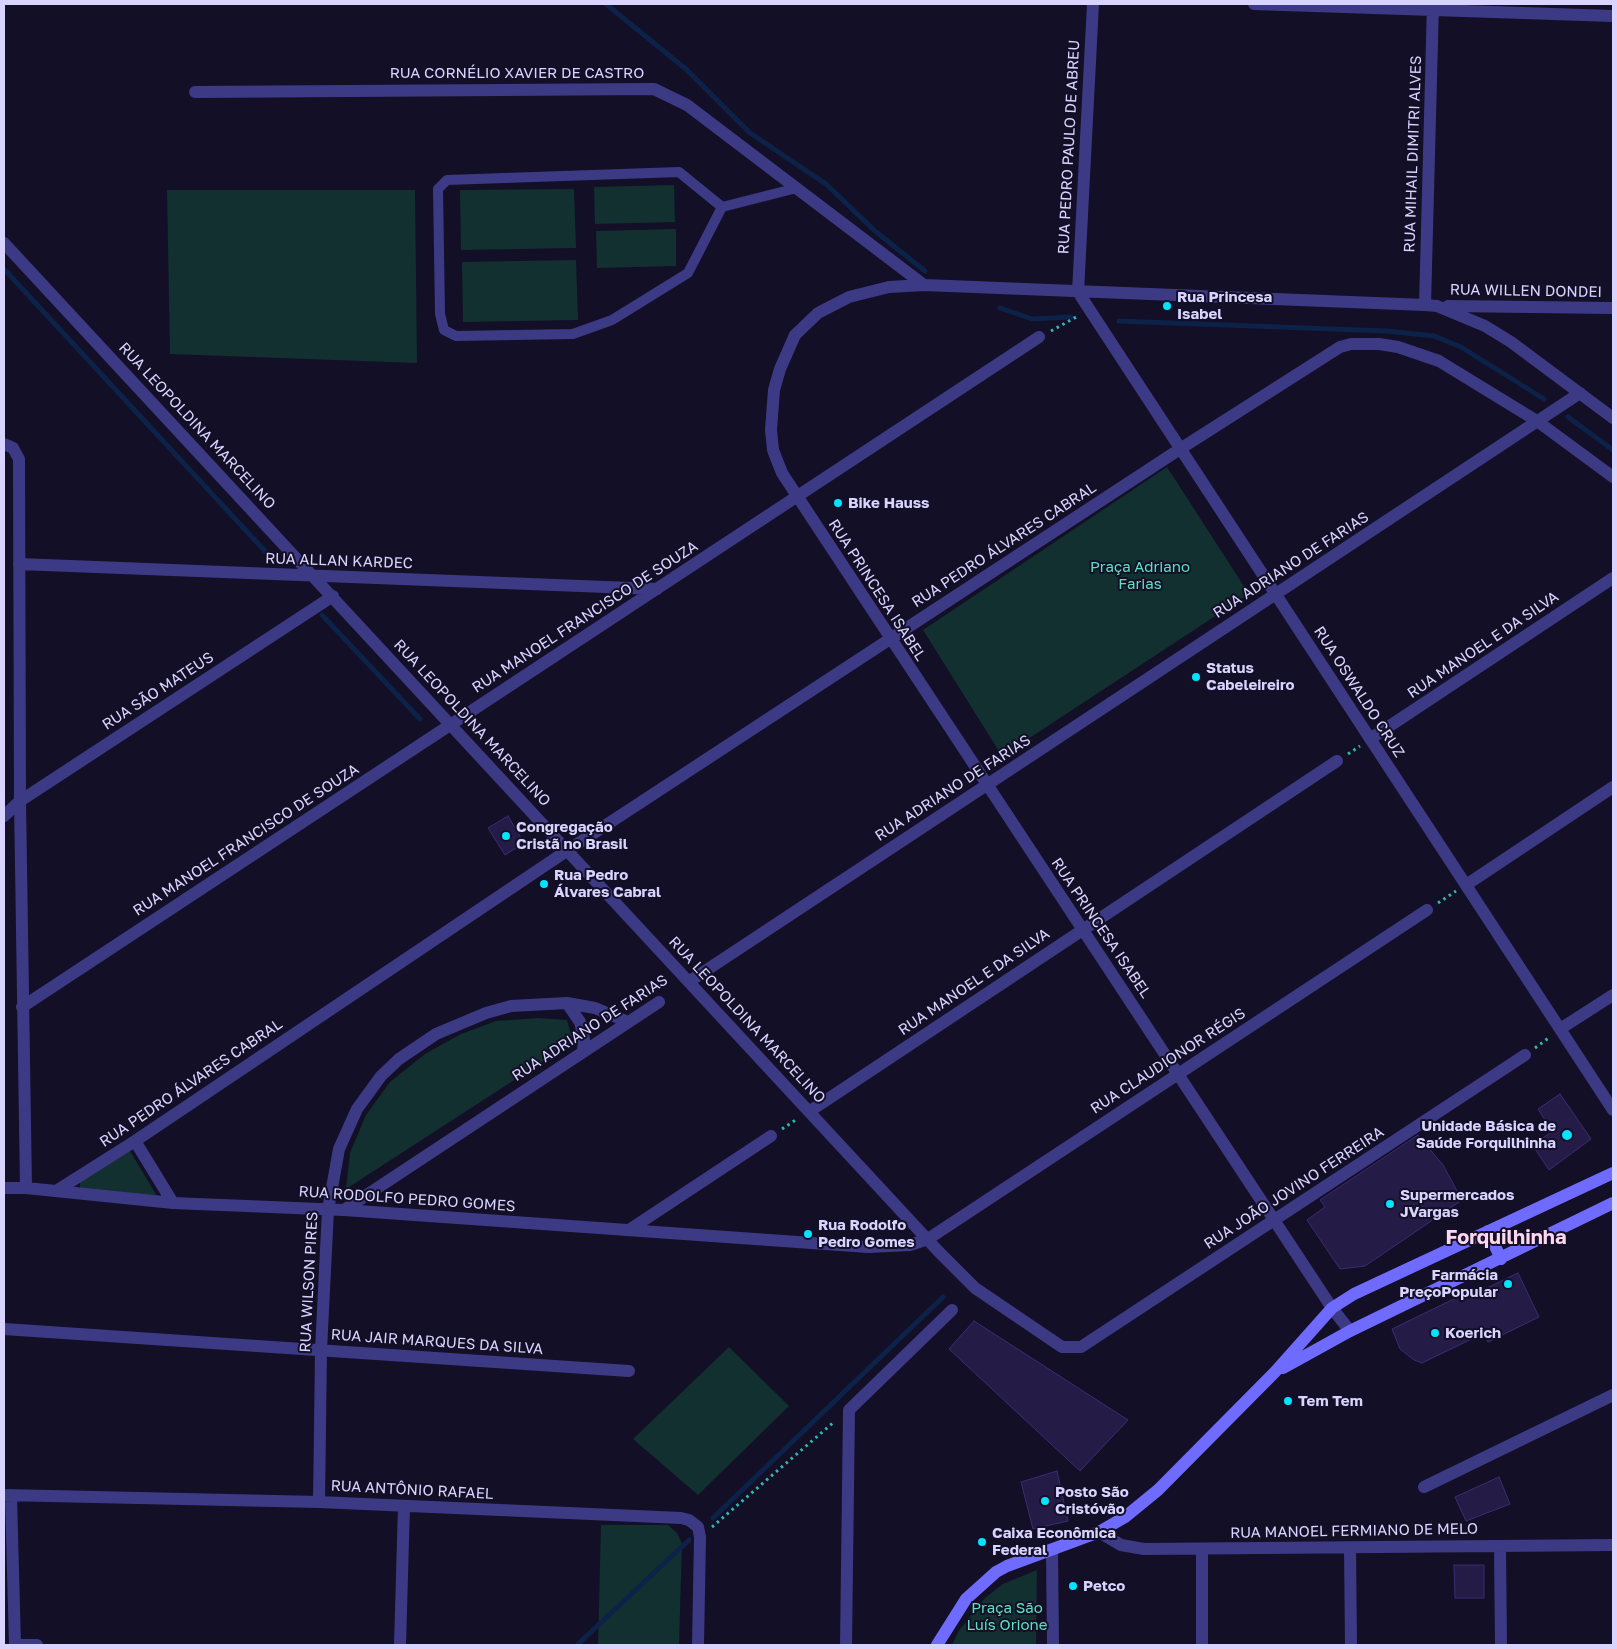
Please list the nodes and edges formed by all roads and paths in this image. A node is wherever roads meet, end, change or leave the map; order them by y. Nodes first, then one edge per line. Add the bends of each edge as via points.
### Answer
1 (1093, 4) edge
2 (1254, 4) edge
3 (1433, 7) edge
4 (1613, 16) edge
5 (195, 92) dead end
6 (797, 188) junction
7 (722, 207) junction
8 (4, 243) edge
9 (924, 285) junction
10 (1078, 292) junction
11 (1431, 305) junction
12 (1613, 308) edge
13 (1089, 310) junction
14 (1039, 337) joint
15 (1580, 393) junction
16 (1613, 418) edge
17 (1537, 421) junction
18 (8, 446) edge
19 (1180, 449) junction
20 (1613, 477) edge
21 (796, 497) junction
22 (19, 564) junction
23 (314, 576) junction
24 (1613, 578) edge
25 (657, 589) junction
26 (1276, 594) junction
27 (332, 596) junction
28 (890, 640) junction
29 (451, 725) junction
30 (1370, 739) junction
31 (1337, 761) joint
32 (986, 785) junction
33 (1613, 788) edge
34 (20, 801) junction
35 (4, 816) edge
36 (568, 850) junction
37 (1466, 885) junction
38 (1427, 910) joint
39 (1084, 929) junction
40 (690, 982) junction
41 (1613, 995) edge
42 (659, 1002) dead end
43 (566, 1003) junction
44 (22, 1007) junction
45 (628, 1022) junction
46 (1560, 1029) junction
47 (583, 1052) junction
48 (1525, 1055) joint
49 (1178, 1074) junction
50 (1613, 1110) edge
51 (810, 1111) junction
52 (771, 1136) joint
53 (136, 1141) junction
54 (1613, 1173) edge
55 (4, 1188) edge
56 (26, 1188) junction
57 (56, 1191) junction
58 (173, 1202) junction
59 (1613, 1203) edge
60 (328, 1210) junction
61 (344, 1210) junction
62 (1275, 1221) junction
63 (630, 1230) junction
64 (1488, 1231) junction
65 (928, 1239) junction
66 (1500, 1259) junction
67 (1332, 1308) junction
68 (952, 1310) dead end
69 (4, 1329) edge
70 (1350, 1331) junction
71 (1081, 1347) joint
72 (321, 1350) junction
73 (629, 1371) dead end
74 (1275, 1372) junction
75 (1613, 1395) edge
76 (849, 1410) junction
77 (1424, 1487) dead end
78 (7, 1495) edge
79 (319, 1502) junction
80 (404, 1506) junction
81 (1099, 1532) junction
82 (700, 1537) junction
83 (1613, 1545) edge
84 (1500, 1546) junction
85 (1350, 1548) junction
86 (1202, 1549) junction
87 (1052, 1550) junction
88 (15, 1645) edge
89 (37, 1645) edge
90 (400, 1645) edge
91 (698, 1645) edge
92 (846, 1645) edge
93 (937, 1645) edge
94 (1053, 1645) edge
95 (1202, 1645) edge
96 (1352, 1645) edge
97 (1501, 1645) edge

1 - 10 street, RUA PEDRO PAULO DE ABREU
2 - 3 street
3 - 4 street
3 - 11 street, RUA MIHAIL DIMITRI ALVES
5 - 6 street, RUA CORNÉLIO XAVIER DE CASTRO via 654,89 687,105
6 - 7 lane
6 - 9 street, RUA CORNÉLIO XAVIER DE CASTRO
7 - 7 lane via 688,273 612,320 572,334 456,336 444,330 440,314 438,189 446,180 679,172
8 - 23 street, RUA LEOPOLDINA MARCELINO
9 - 10 street, RUA PRINCESA ISABEL
9 - 21 street, RUA PRINCESA ISABEL via 889,287 849,297 818,313 795,335 774,390 771,430 776,460
10 - 11 street, RUA PRINCESA ISABEL
10 - 13 street, RUA OSWALDO CRUZ
11 - 12 street, RUA WILLEN DONDEI
11 - 15 street via 1485,326
13 - 14 path
13 - 19 street, RUA OSWALDO CRUZ
14 - 21 street, RUA MANOEL FRANCISCO DE SOUZA
15 - 16 street
15 - 17 street, RUA ADRIANO DE FARIAS
17 - 19 street, RUA PEDRO ÁLVARES CABRAL via 1439,361 1398,347 1351,344 1328,353
17 - 20 street
17 - 26 street, RUA ADRIANO DE FARIAS
18 - 22 street via 19,459
19 - 26 street, RUA OSWALDO CRUZ
19 - 28 street, RUA PEDRO ÁLVARES CABRAL
21 - 25 street, RUA MANOEL FRANCISCO DE SOUZA
21 - 28 street, RUA PRINCESA ISABEL
22 - 23 street, RUA ALLAN KARDEC
22 - 34 street
23 - 25 street, RUA ALLAN KARDEC
23 - 27 street, RUA LEOPOLDINA MARCELINO
24 - 30 street, RUA MANOEL E DA SILVA
25 - 29 street, RUA MANOEL FRANCISCO DE SOUZA
26 - 30 street, RUA OSWALDO CRUZ
26 - 32 street, RUA ADRIANO DE FARIAS
27 - 29 street, RUA LEOPOLDINA MARCELINO
27 - 34 street, RUA SÃO MATEUS
28 - 32 street, RUA PRINCESA ISABEL
28 - 36 street, RUA PEDRO ÁLVARES CABRAL
29 - 36 street, RUA LEOPOLDINA MARCELINO
29 - 44 street, RUA MANOEL FRANCISCO DE SOUZA
30 - 31 path
30 - 37 street, RUA OSWALDO CRUZ
31 - 39 street, RUA MANOEL E DA SILVA
32 - 39 street, RUA PRINCESA ISABEL
32 - 40 street, RUA ADRIANO DE FARIAS
33 - 37 street
34 - 35 street, RUA SÃO MATEUS
34 - 44 street
36 - 40 street, RUA LEOPOLDINA MARCELINO
36 - 53 street, RUA PEDRO ÁLVARES CABRAL
37 - 38 path
37 - 46 street, RUA OSWALDO CRUZ
38 - 49 street, RUA CLAUDIONOR RÉGIS
39 - 49 street, RUA PRINCESA ISABEL
39 - 51 street, RUA MANOEL E DA SILVA
40 - 51 street, RUA LEOPOLDINA MARCELINO
41 - 46 street
42 - 45 street, RUA ADRIANO DE FARIAS
43 - 45 street, RUA WILSON PIRES via 595,1008
43 - 47 street via 580,1022
43 - 60 street, RUA WILSON PIRES via 511,1006 486,1013 436,1034 399,1059 368,1093 347,1127 333,1174
44 - 56 street
45 - 47 street, RUA ADRIANO DE FARIAS
46 - 48 path
46 - 50 street, RUA OSWALDO CRUZ
47 - 61 street, RUA ADRIANO DE FARIAS
48 - 62 street, RUA JOÃO JOVINO FERREIRA
49 - 62 street, RUA PRINCESA ISABEL
49 - 65 street, RUA CLAUDIONOR RÉGIS
51 - 52 path
51 - 65 street, RUA LEOPOLDINA MARCELINO
52 - 63 street
53 - 57 street, RUA PEDRO ÁLVARES CABRAL
53 - 58 street
54 - 64 main road
55 - 56 street, RUA RODOLFO PEDRO GOMES
56 - 57 street, RUA RODOLFO PEDRO GOMES
57 - 58 street, RUA RODOLFO PEDRO GOMES
58 - 60 street, RUA RODOLFO PEDRO GOMES
59 - 66 main road
60 - 61 street, RUA RODOLFO PEDRO GOMES
60 - 72 street, RUA WILSON PIRES
61 - 63 street, RUA RODOLFO PEDRO GOMES
62 - 67 street, RUA PRINCESA ISABEL
62 - 71 street, RUA JOÃO JOVINO FERREIRA
63 - 65 street, RUA RODOLFO PEDRO GOMES via 868,1246 910,1245
64 - 66 main road
64 - 67 main road via 1354,1294
65 - 71 street, RUA LEOPOLDINA MARCELINO via 975,1288 1010,1313 1062,1347
66 - 70 main road
67 - 70 street, RUA PRINCESA ISABEL
67 - 74 main road
68 - 76 street
69 - 72 street, RUA JAIR MARQUES DA SILVA
70 - 74 main road
72 - 73 street, RUA JAIR MARQUES DA SILVA
72 - 79 street, RUA WILSON PIRES
74 - 81 main road via 1158,1490 1125,1517
75 - 77 street
76 - 82 path
76 - 92 street
78 - 79 street, RUA ANTÔNIO RAFAEL
78 - 88 street
79 - 80 street, RUA ANTÔNIO RAFAEL
80 - 82 street, RUA ANTÔNIO RAFAEL via 681,1518 698,1527
80 - 90 street
81 - 86 street, RUA MANOEL FERMIANO DE MELO via 1121,1545 1144,1549
81 - 87 main road
82 - 91 street
83 - 84 street, RUA MANOEL FERMIANO DE MELO
84 - 85 street, RUA MANOEL FERMIANO DE MELO
84 - 97 street
85 - 86 street, RUA MANOEL FERMIANO DE MELO
85 - 96 street
86 - 95 street
87 - 93 main road via 1007,1566 984,1582 954,1615
87 - 94 street
88 - 89 street

